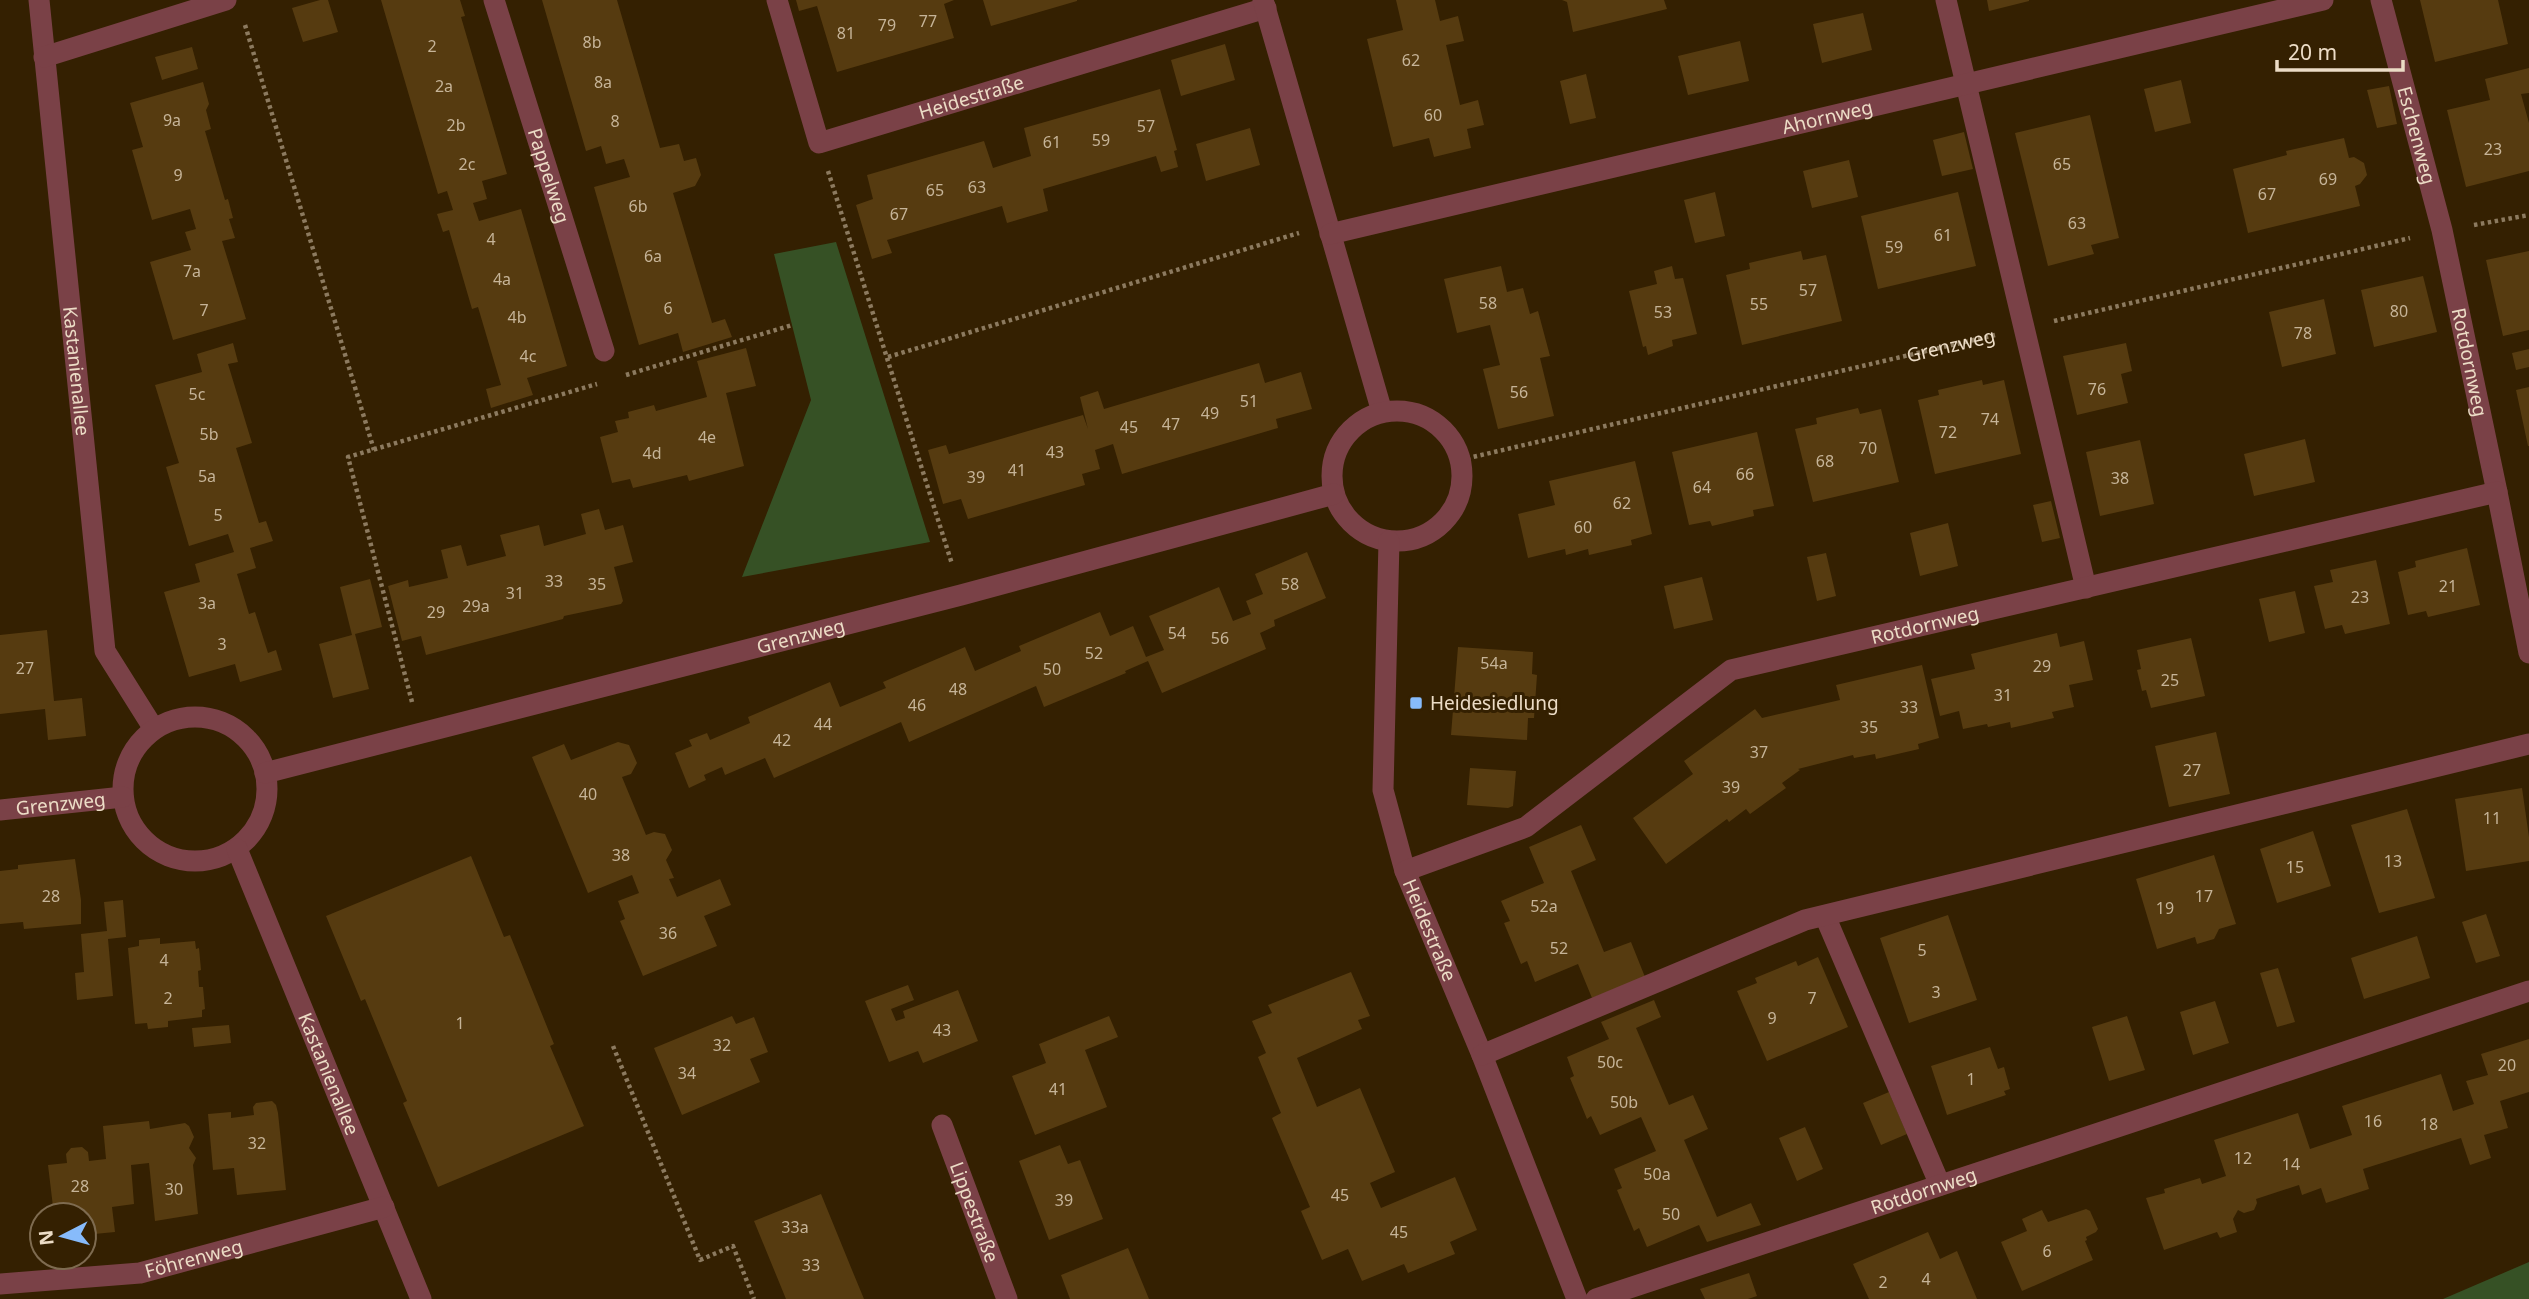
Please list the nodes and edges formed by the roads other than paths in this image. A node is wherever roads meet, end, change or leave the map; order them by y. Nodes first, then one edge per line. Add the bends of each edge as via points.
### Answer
1 (39, 0) edge
2 (494, 0) edge
3 (777, 0) edge
4 (1946, 0) edge
5 (2323, 0) edge
6 (2381, 0) edge
7 (1265, 4) edge
8 (233, 7) edge
9 (44, 57) junction
10 (1965, 84) junction
11 (1329, 229) junction
12 (2442, 230) joint
13 (604, 351) road end
14 (1382, 412) junction
15 (2497, 492) junction
16 (1334, 494) junction
17 (1390, 541) junction
18 (2087, 588) junction
19 (2529, 653) edge
20 (155, 729) junction
21 (2529, 744) edge
22 (265, 773) junction
23 (123, 797) junction
24 (0, 810) edge
25 (237, 849) junction
26 (1405, 871) junction
27 (1825, 916) junction
28 (2529, 991) edge
29 (1482, 1055) junction
30 (942, 1125) dead end
31 (1940, 1185) junction
32 (384, 1207) junction
33 (0, 1284) edge
34 (421, 1299) edge
35 (1007, 1299) edge
36 (1577, 1299) edge
37 (1596, 1299) edge

1 - 9 street, Kastanienallee
2 - 13 street, Pappelweg
3 - 7 street, Heidestraße via 819,143
4 - 10 street
5 - 10 street, Ahornweg
6 - 12 street, Eschenweg
7 - 11 street, Heidestraße
8 - 9 street
9 - 20 street, Kastanienallee via 105,651
10 - 11 street, Ahornweg
10 - 18 street
11 - 14 street, Heidestraße
12 - 15 street, Rotdornweg
14 - 16 street via 1347,434 1336,452
14 - 17 street via 1422,415 1439,426 1461,460 1463,481 1458,502 1430,533
15 - 18 street, Rotdornweg
15 - 19 street, Rotdornweg
16 - 17 street via 1355,526 1371,537
16 - 22 street, Grenzweg
17 - 26 street, Heidestraße via 1382,790
18 - 26 street, Rotdornweg via 1731,670 1526,827
20 - 22 street via 197,717 218,721 238,731 254,747
20 - 23 street via 130,759
21 - 27 street
22 - 25 street via 263,812
23 - 24 street, Grenzweg
23 - 25 street via 130,821 145,842 165,856 202,861
25 - 32 street, Kastanienallee
26 - 29 street, Heidestraße
27 - 29 street
27 - 31 street
28 - 31 street, Rotdornweg
29 - 36 street, Heidestraße
30 - 35 street, Lippestraße
31 - 37 street, Rotdornweg
32 - 33 street, Föhrenweg via 140,1273
32 - 34 street, Kastanienallee

